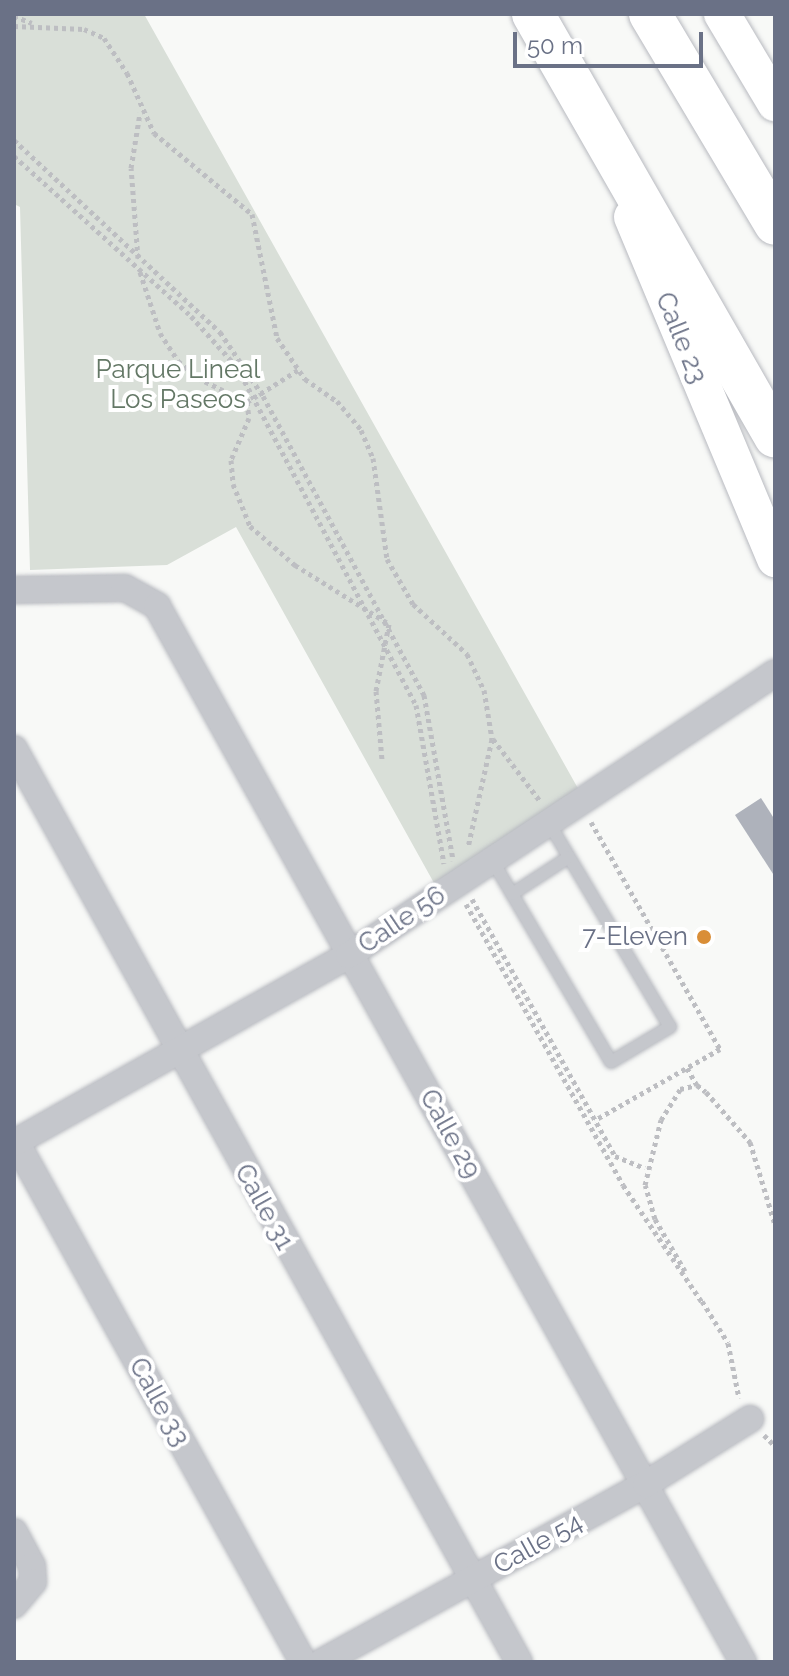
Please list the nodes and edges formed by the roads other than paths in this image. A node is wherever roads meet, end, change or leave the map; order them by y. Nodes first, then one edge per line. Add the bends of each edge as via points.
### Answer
1 (533, 14) edge
2 (650, 14) edge
3 (722, 14) edge
4 (775, 103) edge
5 (591, 115) junction
6 (775, 224) edge
7 (775, 437) edge
8 (775, 559) edge
9 (14, 590) edge
10 (775, 673) edge
11 (14, 749) edge
12 (547, 816) junction
13 (569, 857) junction
14 (492, 860) junction
15 (512, 894) junction
16 (349, 955) junction
17 (177, 1051) junction
18 (15, 1142) edge
19 (750, 1419) road end
20 (646, 1484) junction
21 (14, 1532) edge
22 (472, 1581) junction
23 (14, 1605) edge
24 (303, 1662) edge
25 (322, 1662) edge
26 (519, 1662) edge
27 (743, 1662) edge

1 - 5 highway
2 - 6 highway
3 - 4 main road
5 - 7 highway
5 - 8 main road, Calle 23
9 - 16 street, Calle 29 via 125,588 157,606
10 - 12 street, Calle 56
11 - 17 street, Calle 31
12 - 13 lane
12 - 14 street, Calle 56
13 - 15 lane
13 - 15 lane via 670,1027 611,1062
14 - 15 lane
14 - 16 street, Calle 56 via 462,891
16 - 17 street, Calle 56
16 - 20 street, Calle 29
17 - 18 street, Calle 56
17 - 22 street, Calle 31
18 - 24 street, Calle 33
19 - 20 street, Calle 54
20 - 22 street, Calle 54
20 - 27 street, Calle 29
21 - 23 street via 32,1566 33,1582
22 - 25 street, Calle 54
22 - 26 street, Calle 31

